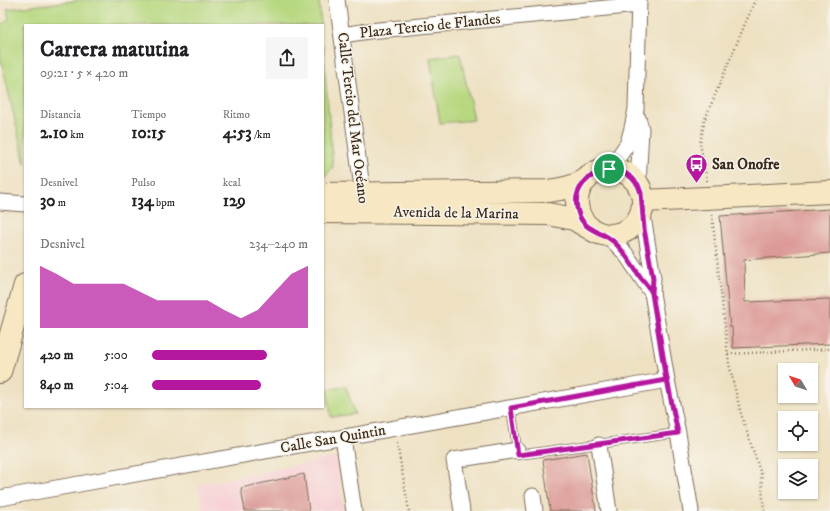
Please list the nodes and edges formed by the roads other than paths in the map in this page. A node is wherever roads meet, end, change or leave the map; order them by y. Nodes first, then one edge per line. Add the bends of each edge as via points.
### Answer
1 (337, 0) edge
2 (639, 3) edge
3 (342, 35) junction
4 (636, 109) junction
5 (593, 175) junction
6 (830, 192) edge
7 (324, 194) edge
8 (641, 199) junction
9 (0, 202) edge
10 (364, 202) junction
11 (24, 204) edge
12 (324, 212) edge
13 (594, 231) junction
14 (24, 288) edge
15 (652, 293) junction
16 (0, 372) edge
17 (666, 380) junction
18 (511, 408) junction
19 (678, 433) junction
20 (343, 438) junction
21 (599, 445) junction
22 (518, 452) junction
23 (533, 496) dead end
24 (0, 498) edge
25 (354, 511) edge
26 (462, 511) edge
27 (535, 511) edge
28 (609, 511) edge
29 (692, 511) edge

1 - 3 street, Calle Tercio del Mar Océano
2 - 3 street, Plaza Tercio de Flandes
2 - 4 street
3 - 10 street, Calle Tercio del Mar Océano
4 - 5 street via 628,143 619,156
4 - 8 street via 640,129
5 - 8 street via 609,169 621,172 632,178
5 - 10 street, Avenida de la Marina via 565,189
5 - 13 street via 579,191 576,203 580,216
6 - 8 street
7 - 10 street, Avenida de la Marina
8 - 13 street via 639,218 627,231 615,235
8 - 15 street via 653,278
9 - 11 street
10 - 12 street, Avenida de la Marina
10 - 13 street, Avenida de la Marina via 548,214 574,219
13 - 15 street via 612,241 625,253
14 - 16 street
15 - 17 street
17 - 18 street, Calle San Quintin
17 - 19 street
18 - 20 street, Calle San Quintin
18 - 22 lane
19 - 21 lane
19 - 29 street
20 - 24 street, Calle San Quintin
20 - 25 street
21 - 22 lane
21 - 28 street
22 - 26 street via 454,460
23 - 27 street

